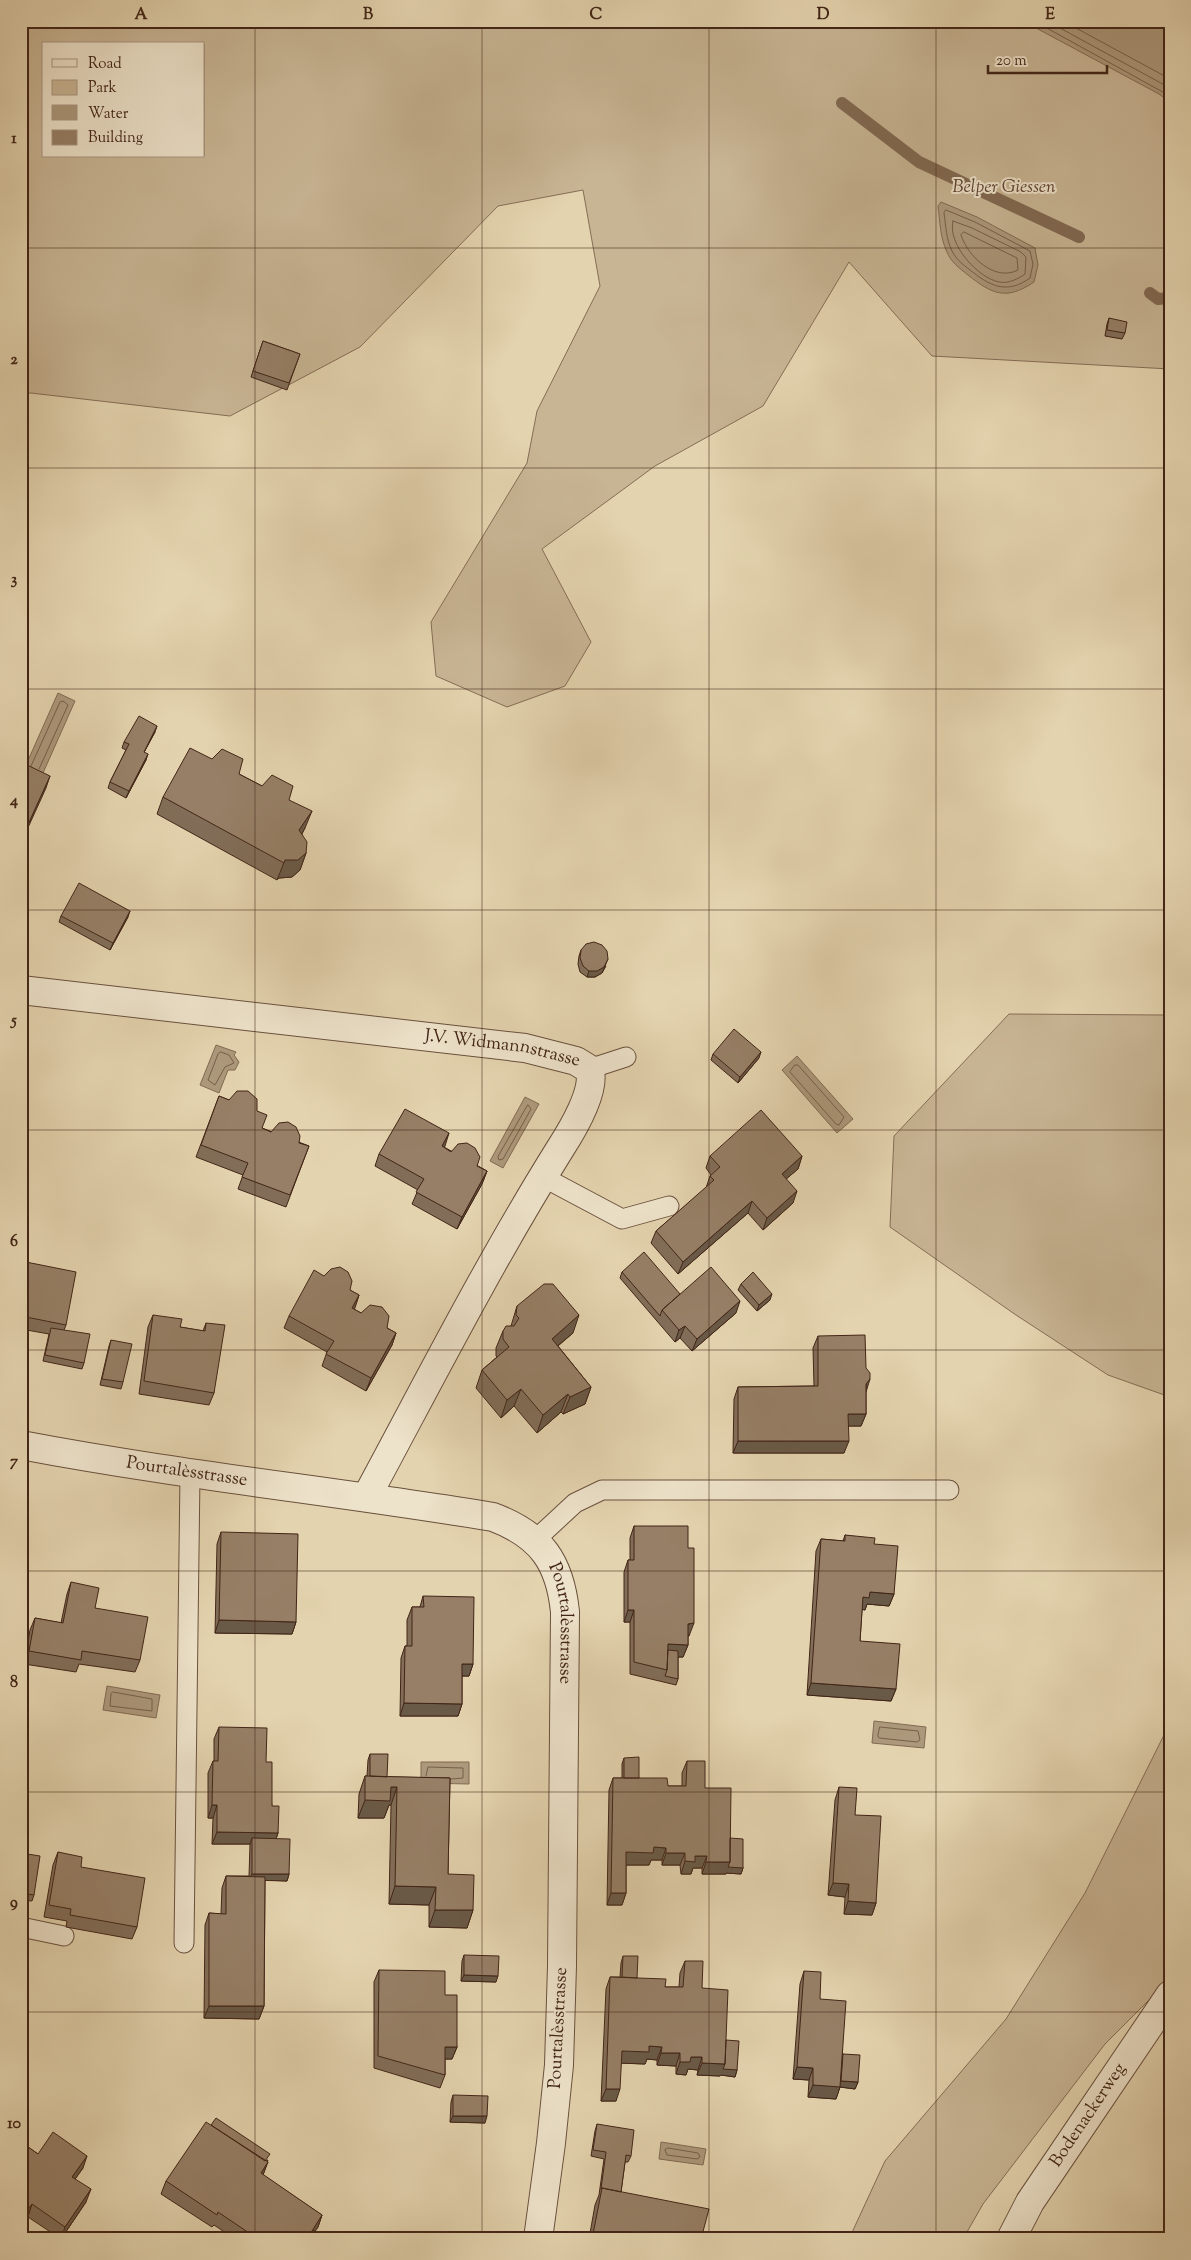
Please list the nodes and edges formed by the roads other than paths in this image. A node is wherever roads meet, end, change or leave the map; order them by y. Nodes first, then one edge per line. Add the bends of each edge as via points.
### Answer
1 (21, 990) edge
2 (626, 1057) dead end
3 (589, 1069) junction
4 (542, 1177) junction
5 (668, 1206) dead end
6 (21, 1445) edge
7 (190, 1474) junction
8 (949, 1490) dead end
9 (367, 1496) junction
10 (534, 1541) junction
11 (21, 1927) edge
12 (64, 1936) dead end
13 (184, 1943) dead end
14 (1170, 1995) edge
15 (538, 2239) edge
16 (1012, 2239) edge

1 - 3 street, J.V. Widmannstrasse via 526,1048 576,1061
2 - 3 lane
3 - 4 street, J.V. Widmannstrasse via 591,1083 578,1116
4 - 5 lane via 622,1219
4 - 9 street, J.V. Widmannstrasse
6 - 7 street, Pourtalèsstrasse
7 - 9 street, Pourtalèsstrasse
7 - 13 lane
8 - 10 lane via 602,1490 575,1503
9 - 10 street, Pourtalèsstrasse via 493,1517 510,1523
10 - 15 street, Pourtalèsstrasse via 558,1571 565,1612 559,2065
11 - 12 lane
14 - 16 street, Bodenackerweg via 1030,2202

